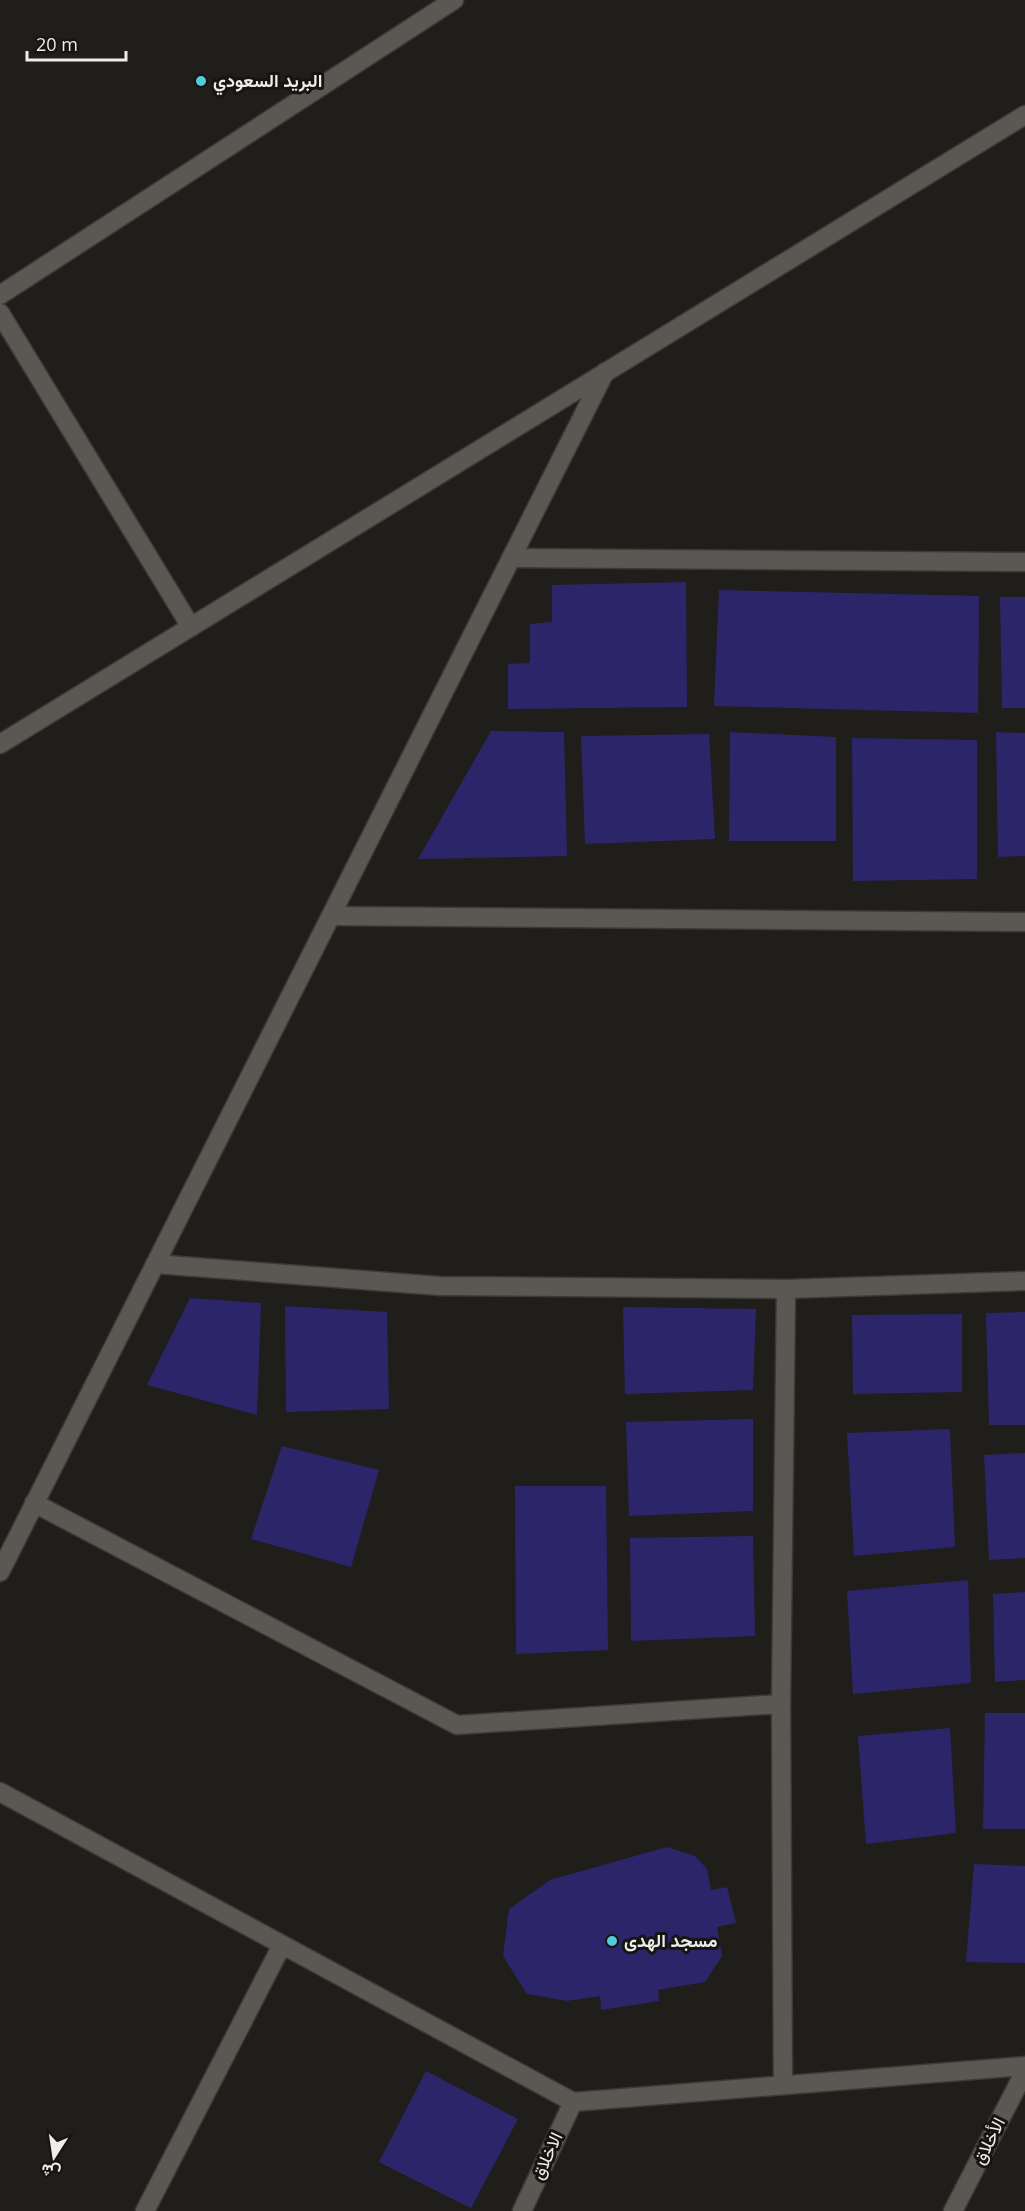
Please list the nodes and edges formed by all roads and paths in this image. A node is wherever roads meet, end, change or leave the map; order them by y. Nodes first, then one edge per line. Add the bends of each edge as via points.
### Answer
1 (454, 0) edge
2 (1025, 115) edge
3 (0, 295) edge
4 (0, 313) edge
5 (605, 372) junction
6 (512, 558) junction
7 (1025, 562) edge
8 (191, 627) junction
9 (0, 744) edge
10 (330, 916) junction
11 (1025, 922) edge
12 (155, 1263) junction
13 (1025, 1281) edge
14 (786, 1289) junction
15 (34, 1503) junction
16 (0, 1572) edge
17 (781, 1704) junction
18 (2, 1798) edge
19 (282, 1945) junction
20 (1025, 2066) edge
21 (1025, 2071) edge
22 (783, 2085) junction
23 (573, 2102) junction
24 (145, 2211) edge
25 (522, 2211) edge
26 (953, 2211) edge

1 - 3 street
2 - 5 street
4 - 8 street
5 - 6 street
5 - 8 street
6 - 7 street
6 - 10 street
8 - 9 street
10 - 11 street
10 - 12 street
12 - 14 street via 440,1286
12 - 15 street
13 - 14 street
14 - 17 street
15 - 16 street
15 - 17 street via 458,1725
17 - 22 street
18 - 19 street
19 - 23 street
19 - 24 street
20 - 22 street
21 - 26 street, الأخلاق
22 - 23 street
23 - 25 street, الاخلاق

